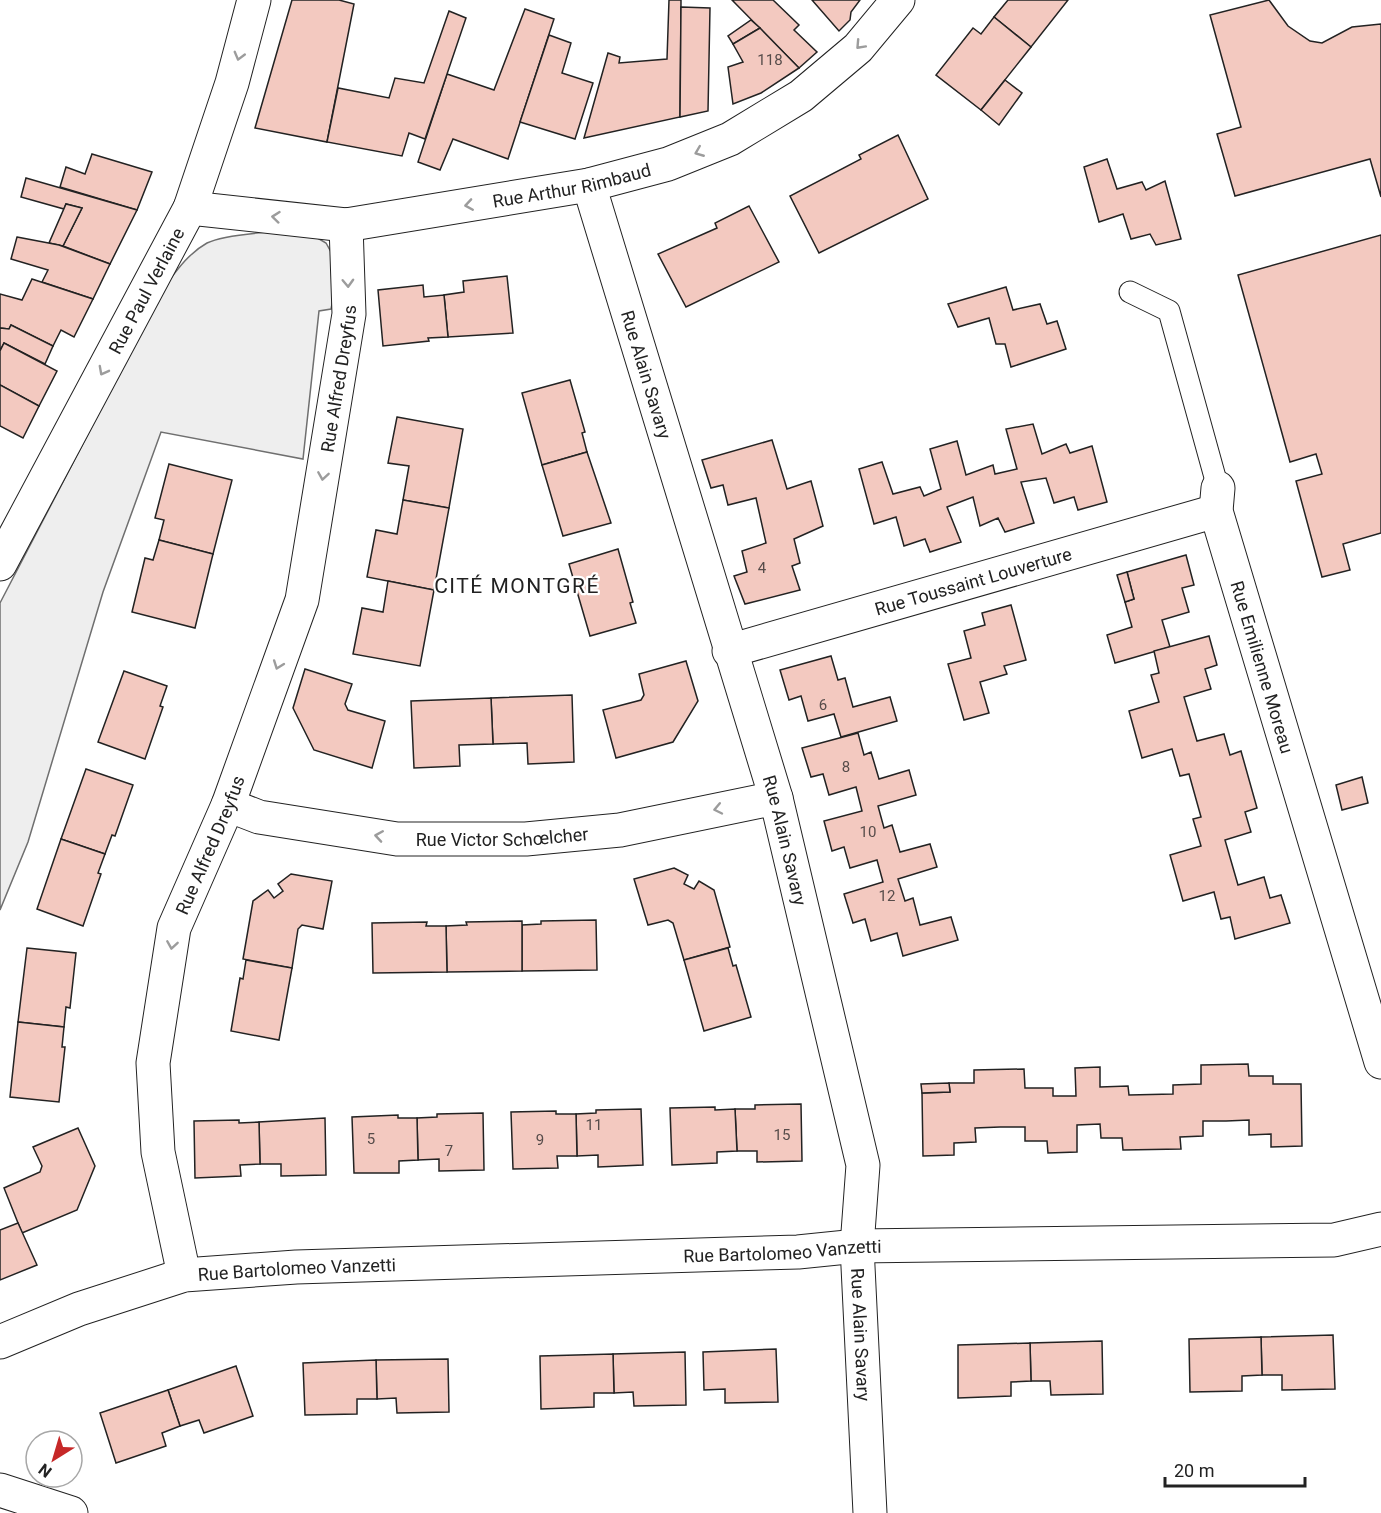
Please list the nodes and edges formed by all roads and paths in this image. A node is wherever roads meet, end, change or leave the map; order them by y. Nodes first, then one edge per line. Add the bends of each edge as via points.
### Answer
1 (254, 0) edge
2 (898, 0) edge
3 (589, 185) junction
4 (190, 208) junction
5 (346, 225) junction
6 (1130, 292) dead end
7 (1217, 499) junction
8 (0, 564) edge
9 (729, 651) junction
10 (776, 798) junction
11 (228, 805) junction
12 (1381, 1062) edge
13 (1381, 1229) edge
14 (857, 1246) junction
15 (184, 1275) junction
16 (0, 1342) edge
17 (0, 1490) edge
18 (71, 1513) edge
19 (870, 1513) edge

1 -> 4 street, Rue Paul Verlaine via 232,83
2 -> 3 street, Rue Arthur Rimbaud via 858,48 801,96 730,139 668,164
3 -> 5 street, Rue Arthur Rimbaud
3 - 9 street, Rue Alain Savary
5 -> 4 street, Rue Arthur Rimbaud
4 -> 8 street, Rue Paul Verlaine
5 -> 11 street, Rue Alfred Dreyfus via 349,314 302,600
6 - 7 lane, Rue Emilienne Moreau via 1169,311
7 - 9 street, Rue Toussaint Louverture
7 - 12 street, Rue Emilienne Moreau
9 - 10 street, Rue Alain Savary
10 -> 11 street, Rue Victor Schœlcher via 620,830 526,839 397,839 259,817
10 - 14 street, Rue Alain Savary via 863,1165
11 -> 15 street, Rue Alfred Dreyfus via 174,928 153,1064 158,1152
13 - 14 street, Rue Bartolomeo Vanzetti via 1334,1240
14 - 15 street, Rue Bartolomeo Vanzetti via 798,1252 296,1267
14 - 19 street, Rue Alain Savary
15 - 16 street via 79,1309
17 - 18 street

